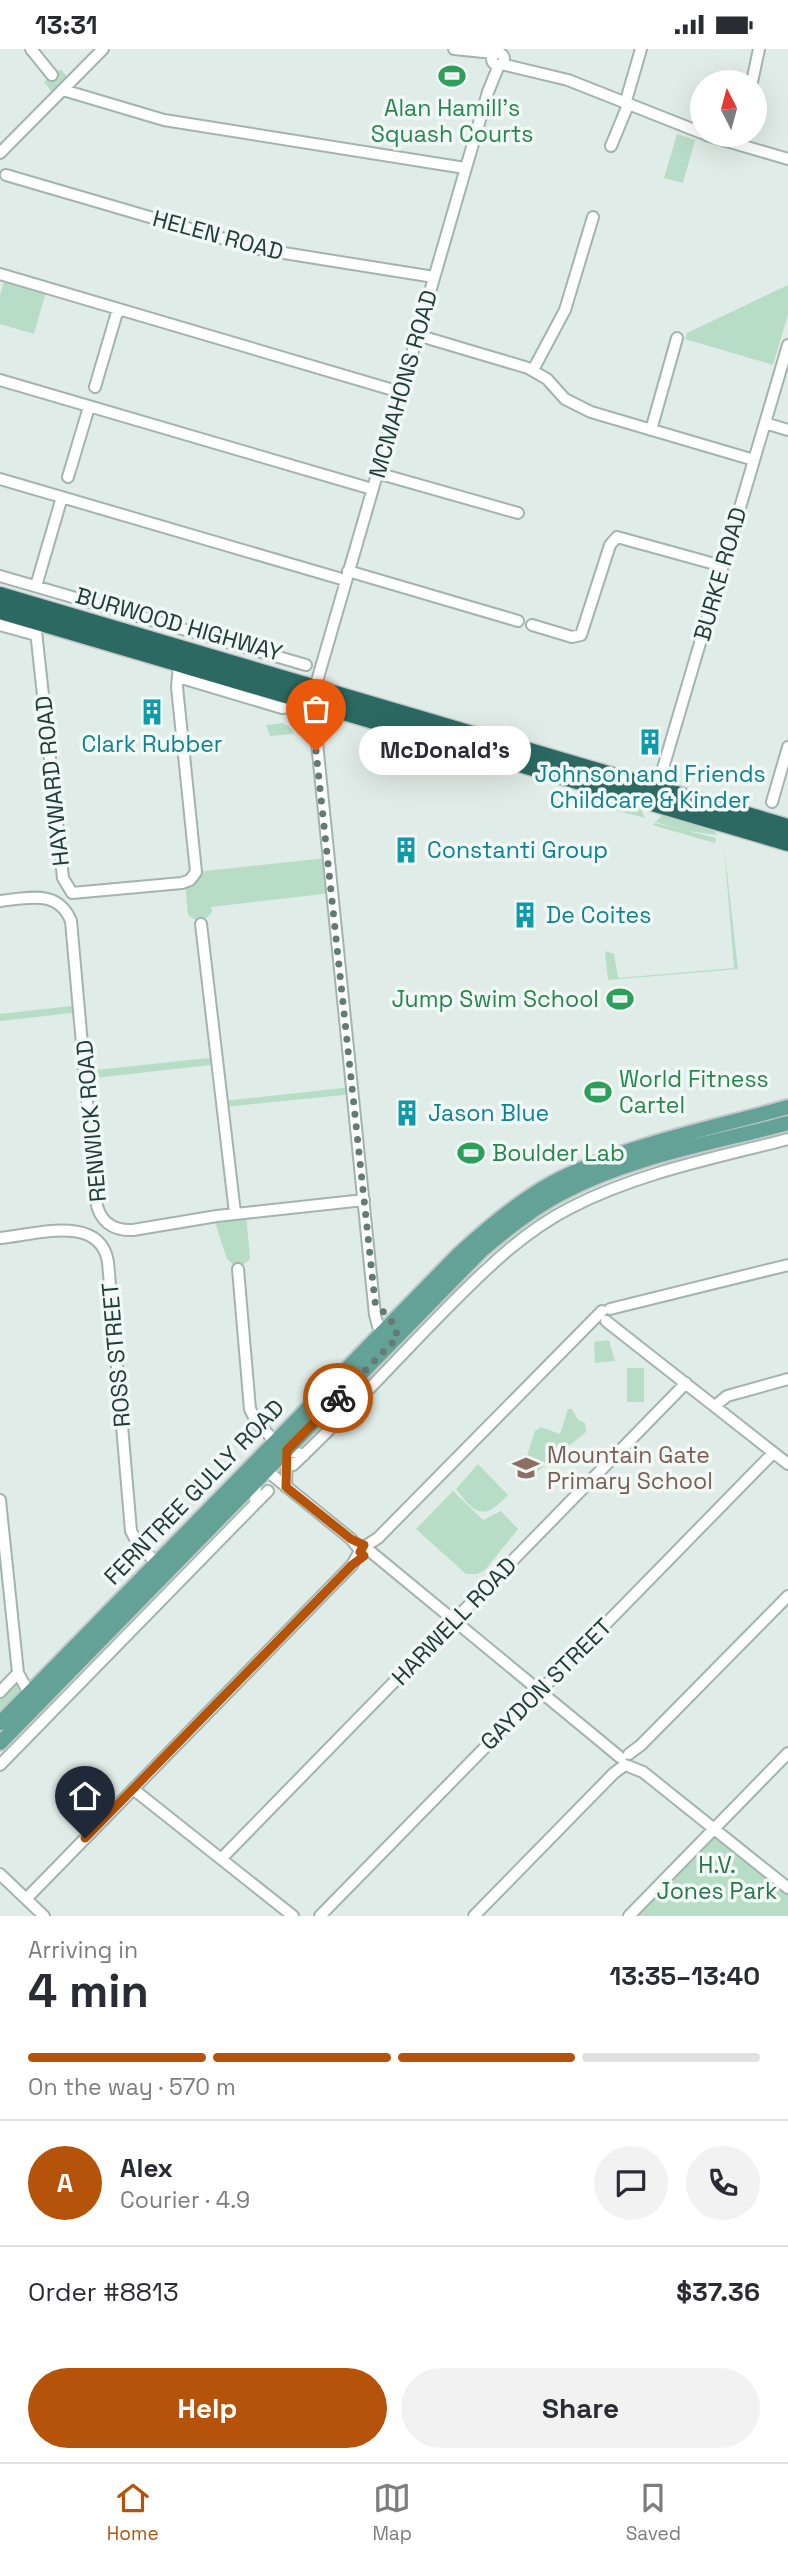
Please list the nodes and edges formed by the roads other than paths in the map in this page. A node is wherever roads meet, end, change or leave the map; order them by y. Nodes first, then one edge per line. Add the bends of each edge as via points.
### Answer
1 (31, 49) edge
2 (103, 49) edge
3 (454, 49) edge
4 (641, 49) edge
5 (760, 49) edge
6 (498, 57) edge
7 (755, 70) edge
8 (52, 75) dead end
9 (63, 90) junction
10 (626, 104) junction
11 (690, 129) edge
12 (611, 146) dead end
13 (758, 147) edge
14 (0, 153) edge
15 (788, 159) edge
16 (465, 168) junction
17 (6, 175) dead end
18 (593, 217) dead end
19 (0, 274) edge
20 (434, 277) junction
21 (118, 309) junction
22 (417, 335) junction
23 (677, 338) dead end
24 (788, 345) edge
25 (533, 370) junction
26 (0, 380) edge
27 (95, 387) dead end
28 (400, 391) junction
29 (89, 407) junction
30 (765, 423) junction
31 (651, 430) junction
32 (788, 430) edge
33 (754, 460) junction
34 (377, 473) junction
35 (68, 477) dead end
36 (0, 479) edge
37 (372, 489) junction
38 (62, 497) junction
39 (518, 513) dead end
40 (722, 566) junction
41 (0, 576) edge
42 (346, 576) junction
43 (36, 586) junction
44 (0, 595) edge
45 (0, 611) edge
46 (518, 621) dead end
47 (0, 625) edge
48 (532, 625) dead end
49 (36, 629) junction
50 (306, 665) dead end
51 (179, 671) junction
52 (310, 697) junction
53 (788, 747) edge
54 (655, 796) junction
55 (772, 802) dead end
56 (788, 827) edge
57 (788, 843) edge
58 (0, 901) edge
59 (201, 924) dead end
60 (788, 1107) edge
61 (760, 1123) junction
62 (788, 1123) edge
63 (788, 1139) edge
64 (653, 1159) junction
65 (675, 1169) junction
66 (613, 1172) junction
67 (606, 1191) junction
68 (364, 1200) junction
69 (235, 1213) junction
70 (0, 1238) edge
71 (788, 1265) edge
72 (238, 1269) dead end
73 (443, 1312) junction
74 (420, 1314) junction
75 (608, 1316) junction
76 (392, 1333) junction
77 (395, 1361) junction
78 (788, 1380) edge
79 (686, 1383) junction
80 (715, 1406) junction
81 (281, 1446) junction
82 (773, 1453) junction
83 (304, 1455) junction
84 (788, 1464) edge
85 (293, 1465) dead end
86 (261, 1466) junction
87 (262, 1487) junction
88 (286, 1487) junction
89 (0, 1500) edge
90 (366, 1551) junction
91 (157, 1563) junction
92 (788, 1596) edge
93 (5, 1599) edge
94 (454, 1621) junction
95 (23, 1682) junction
96 (540, 1691) junction
97 (0, 1692) edge
98 (0, 1723) edge
99 (0, 1743) edge
100 (788, 1753) edge
101 (627, 1759) junction
102 (0, 1765) edge
103 (133, 1789) junction
104 (714, 1829) junction
105 (221, 1859) junction
106 (0, 1874) edge
107 (788, 1888) edge
108 (26, 1899) junction
109 (44, 1916) edge
110 (293, 1916) edge
111 (320, 1916) edge
112 (474, 1916) edge
113 (629, 1916) edge

1 - 8 street
2 - 9 street
3 - 6 street
4 - 10 street
5 - 7 street
6 - 10 street
6 - 16 street, MCMAHONS ROAD
9 - 14 street
9 - 16 street via 164,120
10 - 11 street
10 - 12 street
13 - 15 street
16 - 20 street, MCMAHONS ROAD
17 - 20 street, HELEN ROAD via 259,249
18 - 25 street via 565,310
19 - 21 street
20 - 22 street, MCMAHONS ROAD
21 - 27 street
21 - 28 street
22 - 25 street
22 - 28 street, MCMAHONS ROAD
23 - 31 street
24 - 30 street, BURKE ROAD
25 - 31 street via 575,405
26 - 29 street
28 - 34 street, MCMAHONS ROAD
29 - 35 street
29 - 37 street
30 - 32 street
30 - 33 street, BURKE ROAD
31 - 33 street
33 - 40 street, BURKE ROAD
34 - 37 street, MCMAHONS ROAD
34 - 39 street
36 - 38 street
37 - 42 street, MCMAHONS ROAD
38 - 42 street
38 - 43 street
40 - 48 street via 612,534 581,640
40 - 54 street, BURKE ROAD
41 - 43 street, BURWOOD HIGHWAY
42 - 46 street
42 - 52 street, MCMAHONS ROAD
43 - 50 street, BURWOOD HIGHWAY
44 - 52 highway, BURWOOD HIGHWAY
45 - 49 highway, BURWOOD HIGHWAY
47 - 49 street, BURWOOD HIGHWAY
49 - 51 highway, BURWOOD HIGHWAY
49 - 51 street, HAYWARD ROAD via 63,878 72,893 181,883 196,872
51 - 52 highway, BURWOOD HIGHWAY
52 - 54 highway, BURWOOD HIGHWAY
52 - 68 street
53 - 55 street
54 - 56 highway, BURWOOD HIGHWAY
54 - 57 highway, BURWOOD HIGHWAY
58 - 69 street, RENWICK ROAD via 50,899 62,905 71,921 96,1201 104,1220 124,1230
59 - 69 street
60 - 61 main road, FERNTREE GULLY ROAD
61 - 62 main road, FERNTREE GULLY ROAD
61 - 64 main road, FERNTREE GULLY ROAD
61 - 76 main road, FERNTREE GULLY ROAD via 622,1154 549,1185 480,1235
63 - 65 street
64 - 65 street
64 - 66 main road, FERNTREE GULLY ROAD
65 - 67 street
66 - 67 street
66 - 74 main road, FERNTREE GULLY ROAD via 565,1192 514,1224
67 - 73 street via 552,1217 519,1240
68 - 69 street, RENWICK ROAD
68 - 76 street via 377,1322
70 - 91 street, ROSS STREET via 80,1231 104,1247 131,1531 136,1543
71 - 75 street
72 - 81 street via 250,1409 257,1423
73 - 74 street
73 - 77 street
74 - 76 main road, FERNTREE GULLY ROAD
75 - 79 street
75 - 90 street via 586,1327
76 - 77 street
76 - 81 main road, FERNTREE GULLY ROAD
77 - 83 street
78 - 80 street via 726,1396
79 - 80 street
79 - 94 street, HARWELL ROAD
80 - 82 street
81 - 83 street, FERNTREE GULLY ROAD
81 - 86 main road, FERNTREE GULLY ROAD
81 - 88 street
82 - 84 street
82 - 96 street, GAYDON STREET
83 - 85 street
86 - 87 main road, FERNTREE GULLY ROAD
86 - 88 street
86 - 91 main road, FERNTREE GULLY ROAD
87 - 99 main road, FERNTREE GULLY ROAD
87 - 102 street, FERNTREE GULLY ROAD via 255,1504
88 - 90 street
89 - 93 street
90 - 94 street
90 - 103 street
91 - 95 main road, FERNTREE GULLY ROAD via 39,1682
92 - 101 street
93 - 95 street
94 - 96 street
94 - 105 street, HARWELL ROAD
95 - 97 street, FERNTREE GULLY ROAD
95 - 98 main road, FERNTREE GULLY ROAD
96 - 101 street
96 - 111 street, GAYDON STREET
100 - 104 street
101 - 104 street
101 - 112 street
103 - 105 street
103 - 108 street
104 - 107 street
104 - 113 street
105 - 110 street
106 - 108 street
108 - 109 street

